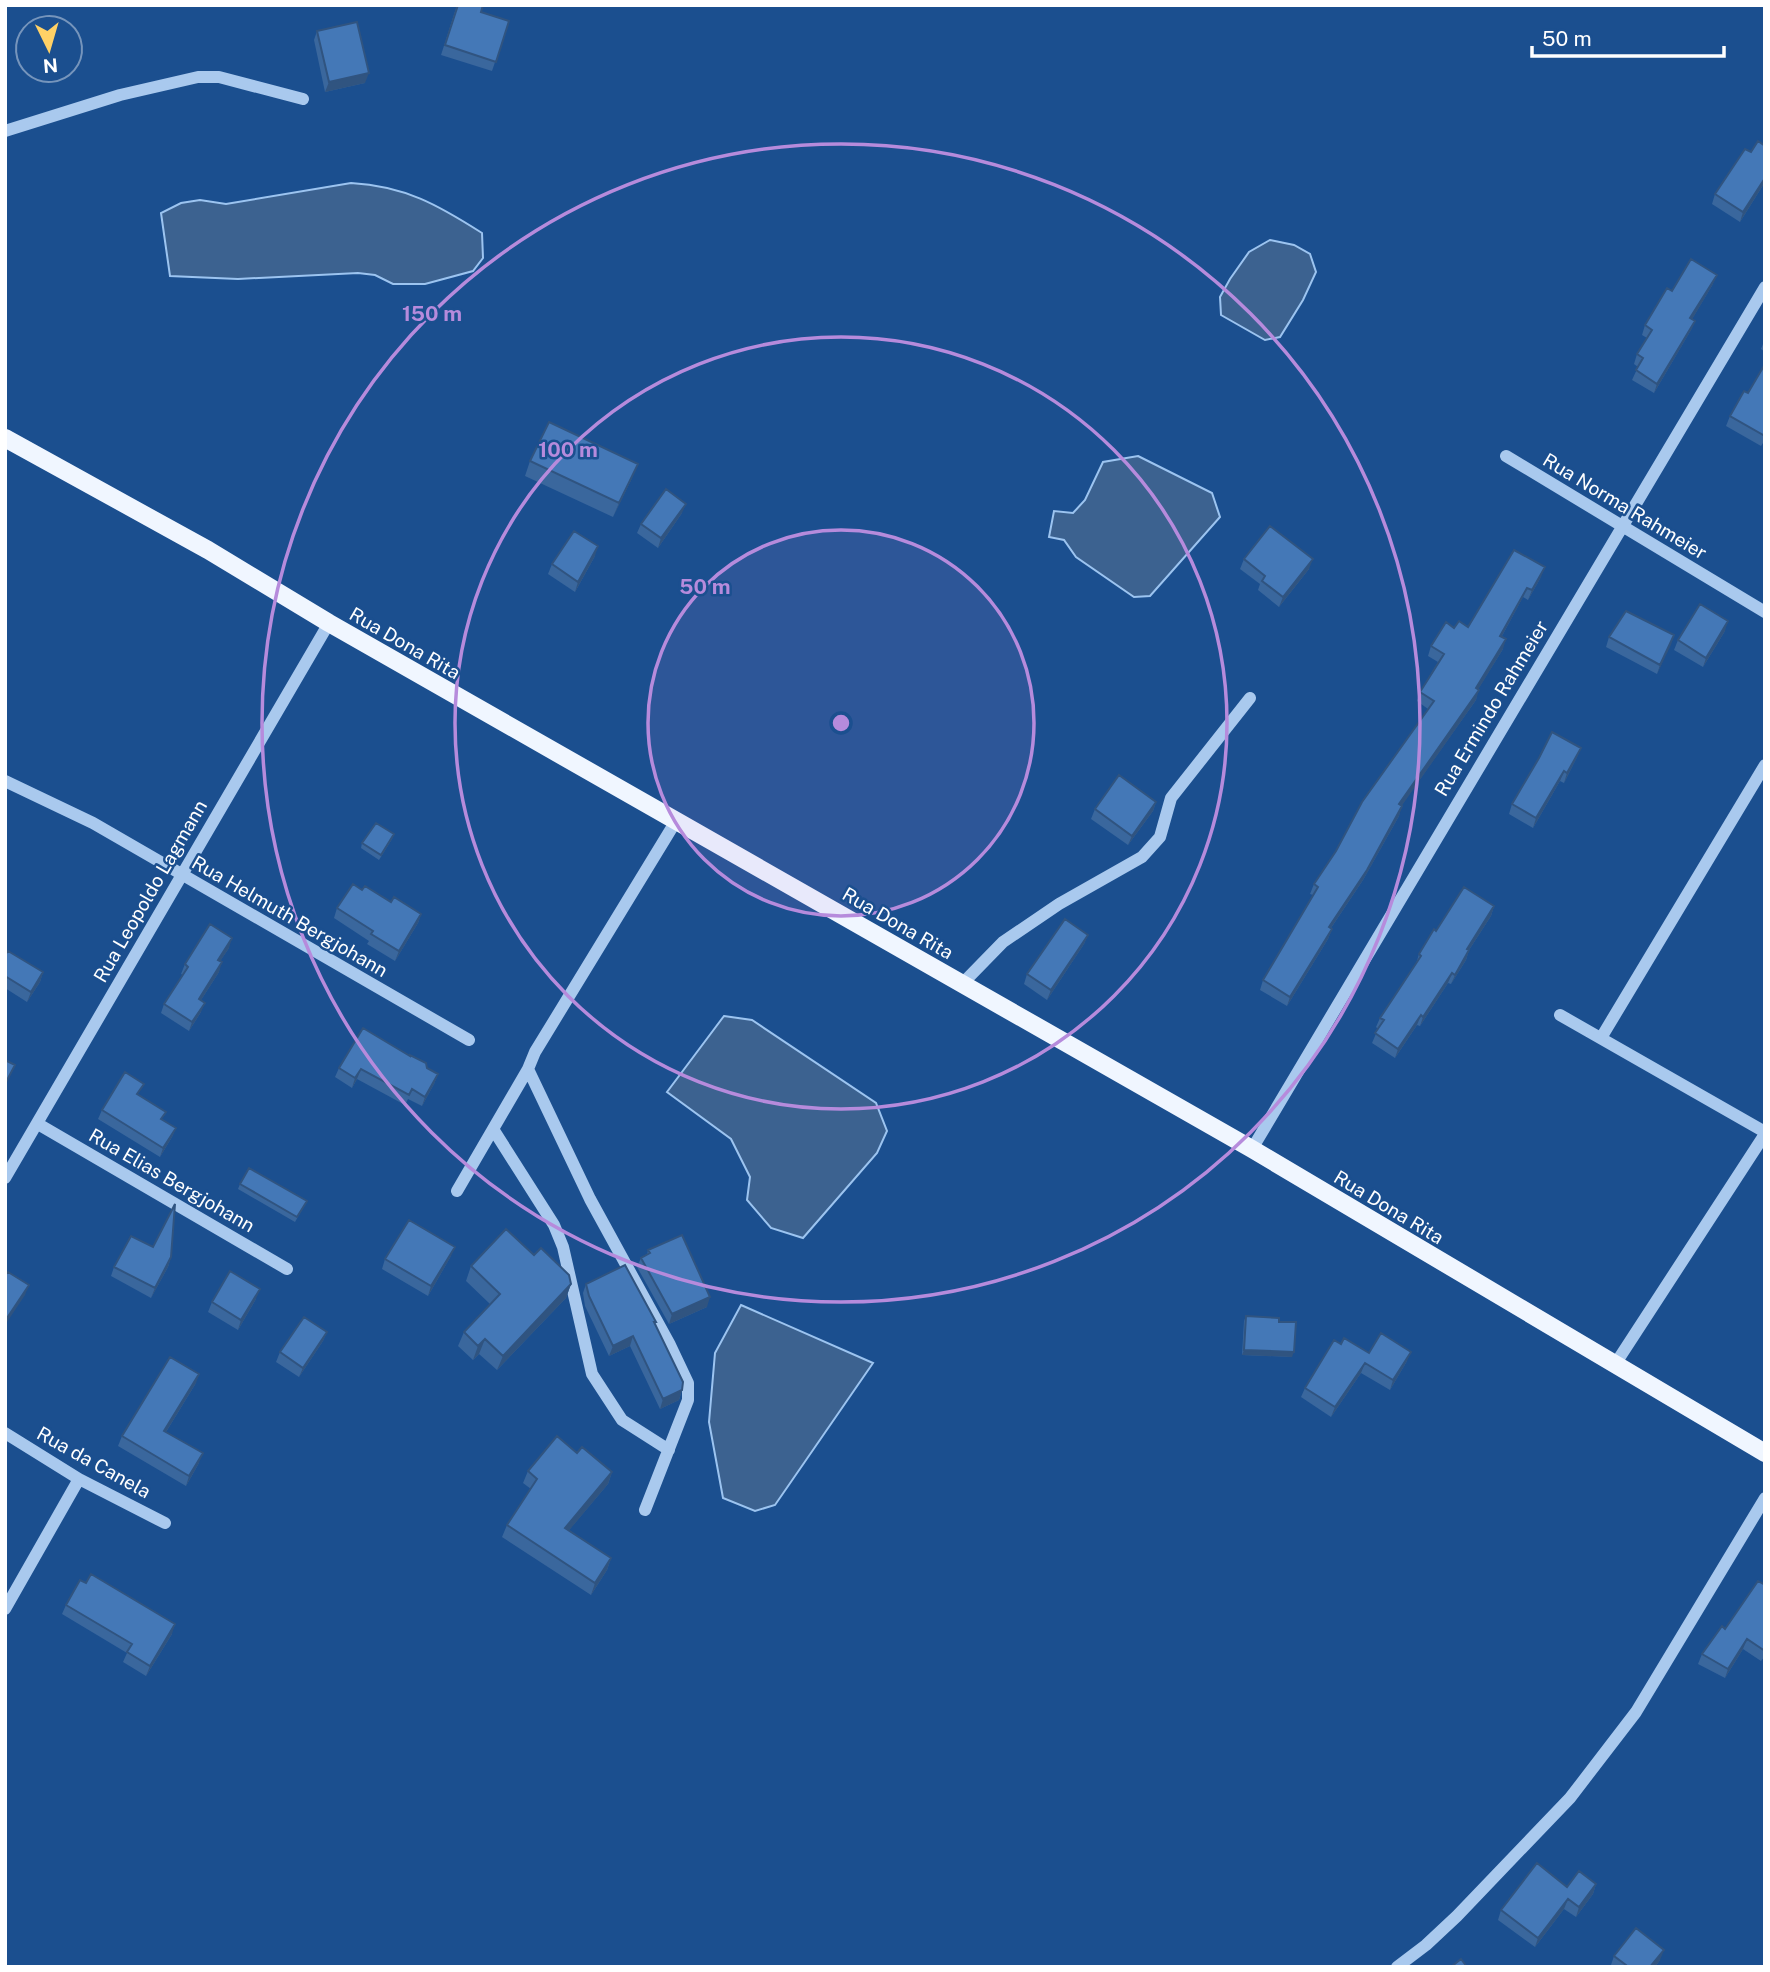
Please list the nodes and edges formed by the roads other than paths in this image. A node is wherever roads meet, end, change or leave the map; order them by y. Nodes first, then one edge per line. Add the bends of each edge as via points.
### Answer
1 (303, 99) dead end
2 (5, 131) edge
3 (1765, 287) edge
4 (5, 438) edge
5 (1506, 456) dead end
6 (1622, 527) junction
7 (1765, 612) edge
8 (329, 623) junction
9 (1250, 698) dead end
10 (1765, 765) edge
11 (5, 781) edge
12 (676, 821) junction
13 (180, 875) junction
14 (962, 984) junction
15 (1560, 1015) dead end
16 (1601, 1038) junction
17 (469, 1040) dead end
18 (528, 1069) junction
19 (38, 1124) junction
20 (493, 1129) junction
21 (1765, 1133) edge
22 (1252, 1149) junction
23 (5, 1178) edge
24 (457, 1191) dead end
25 (288, 1269) dead end
26 (1614, 1366) junction
27 (5, 1433) edge
28 (669, 1450) junction
29 (1765, 1453) edge
30 (79, 1479) junction
31 (1765, 1498) edge
32 (645, 1510) dead end
33 (165, 1523) dead end
34 (5, 1609) edge
35 (1396, 1967) edge

1 - 2 street via 219,77 198,77 120,95
3 - 6 street, Rua Ermindo Rahmeier
4 - 8 main road, Rua Dona Rita
5 - 6 street, Rua Norma Rahmeier
6 - 7 street, Rua Norma Rahmeier
6 - 22 street, Rua Ermindo Rahmeier
8 - 12 main road, Rua Dona Rita
8 - 13 street, Rua Leopoldo Lagmann
9 - 14 street via 1171,798 1160,837 1142,857 1003,942
10 - 16 street
11 - 13 street, Rua Helmuth Bergjohann via 93,823
12 - 14 main road, Rua Dona Rita
12 - 18 street
13 - 17 street, Rua Helmuth Bergjohann
13 - 19 street, Rua Leopoldo Lagmann
14 - 22 main road, Rua Dona Rita
15 - 16 street
16 - 21 street
18 - 20 street
18 - 28 street via 590,1199 688,1382 688,1400
19 - 23 street, Rua Leopoldo Lagmann
19 - 25 street, Rua Elias Bergjohann
20 - 24 street
20 - 28 street via 554,1224 592,1374 622,1420
21 - 26 street
22 - 26 main road, Rua Dona Rita
26 - 29 main road, Rua Dona Rita
27 - 30 street, Rua da Canela
28 - 32 street
30 - 33 street, Rua da Canela
30 - 34 street
31 - 35 street via 1636,1712 1578,1787 1457,1916

